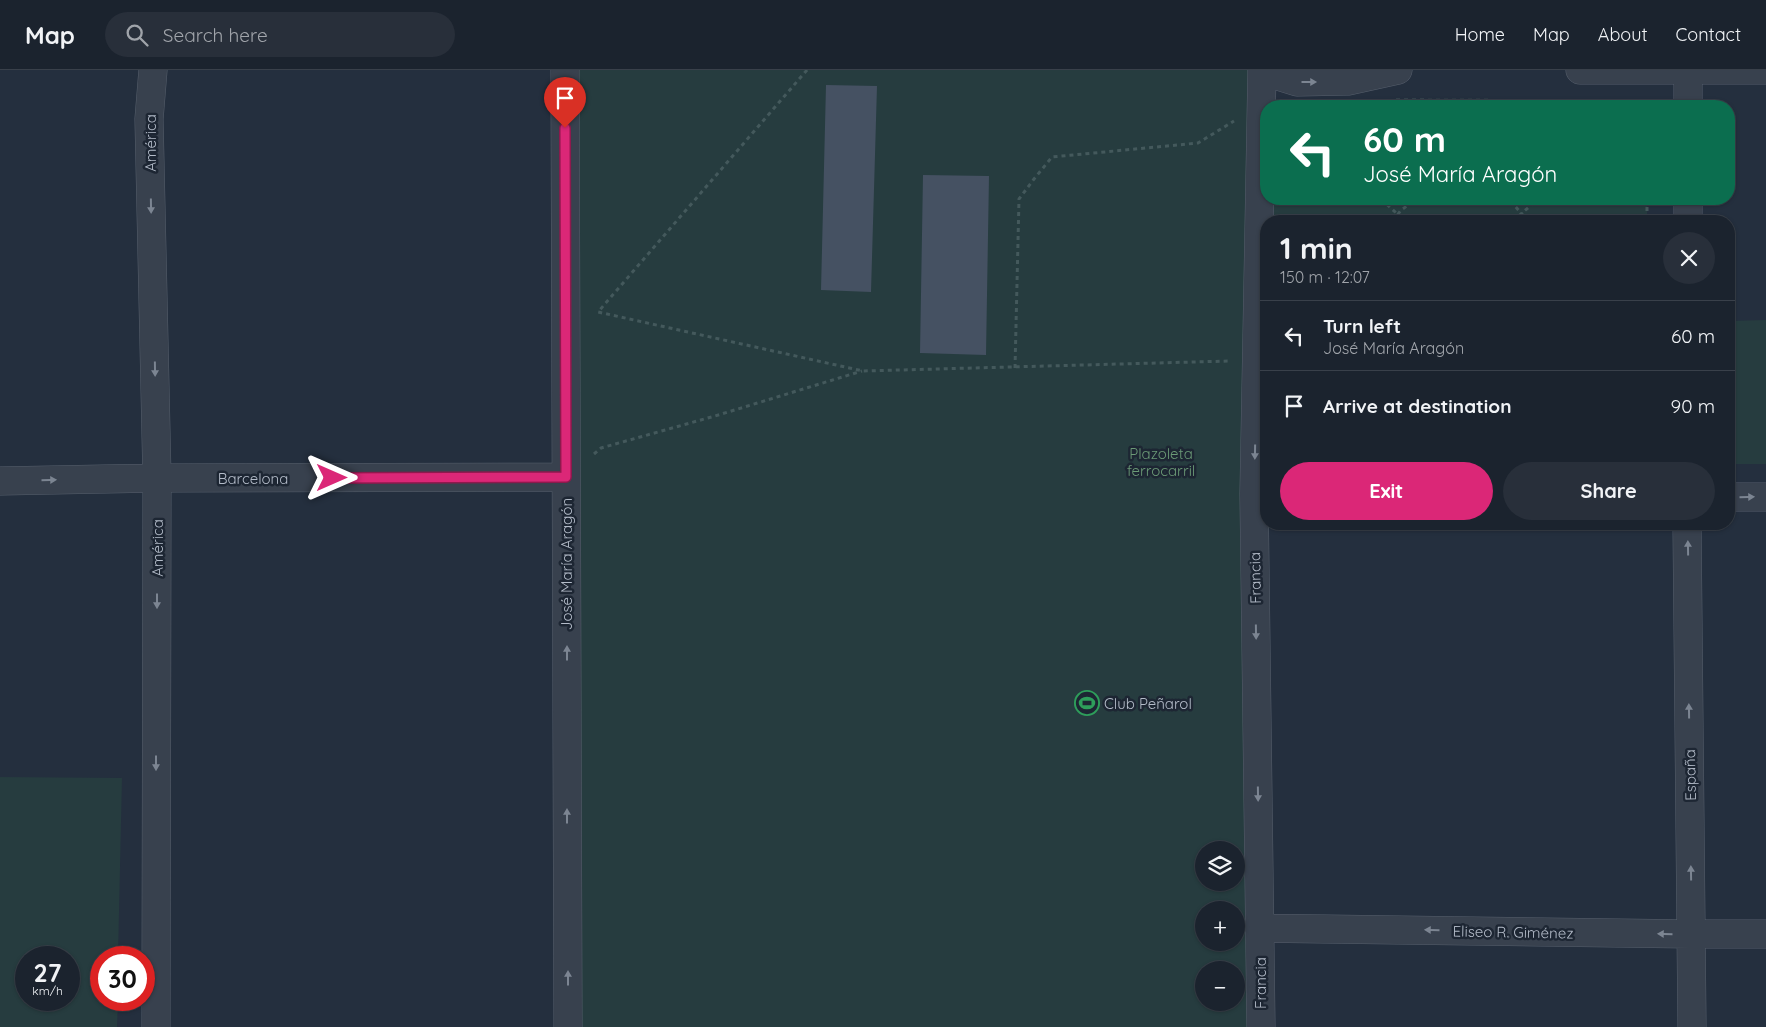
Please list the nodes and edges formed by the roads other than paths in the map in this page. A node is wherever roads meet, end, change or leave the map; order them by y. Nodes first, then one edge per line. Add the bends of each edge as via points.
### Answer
1 (154, 70) edge
2 (565, 70) edge
3 (1262, 70) edge
4 (1398, 70) edge
5 (1580, 70) edge
6 (1688, 70) edge
7 (1766, 70) edge
8 (1262, 100) edge
9 (1688, 100) edge
10 (1260, 205) edge
11 (566, 477) junction
12 (157, 478) junction
13 (0, 482) edge
14 (1260, 494) edge
15 (1735, 497) edge
16 (1766, 497) edge
17 (1687, 530) edge
18 (1260, 928) junction
19 (1692, 934) junction
20 (1766, 934) edge
21 (156, 1027) edge
22 (568, 1027) edge
23 (1261, 1027) edge
24 (1692, 1027) edge

1 -> 12 street, América via 149,119
2 - 11 street, José María Aragón
3 -> 4 street via 1297,82 1348,82
3 -> 8 street, Francia
5 - 6 street
6 - 7 street
6 - 9 street
10 -> 14 street, Francia via 1257,361
11 - 12 street, Barcelona
22 -> 11 street, José María Aragón
13 -> 12 street, Barcelona
12 -> 21 street, América
14 -> 18 street, Francia
15 -> 16 street
19 -> 17 street, España
19 -> 18 street, Eliseo R. Giménez
18 - 23 street, Francia
19 - 20 street, Eliseo R. Giménez
19 - 24 street, España

